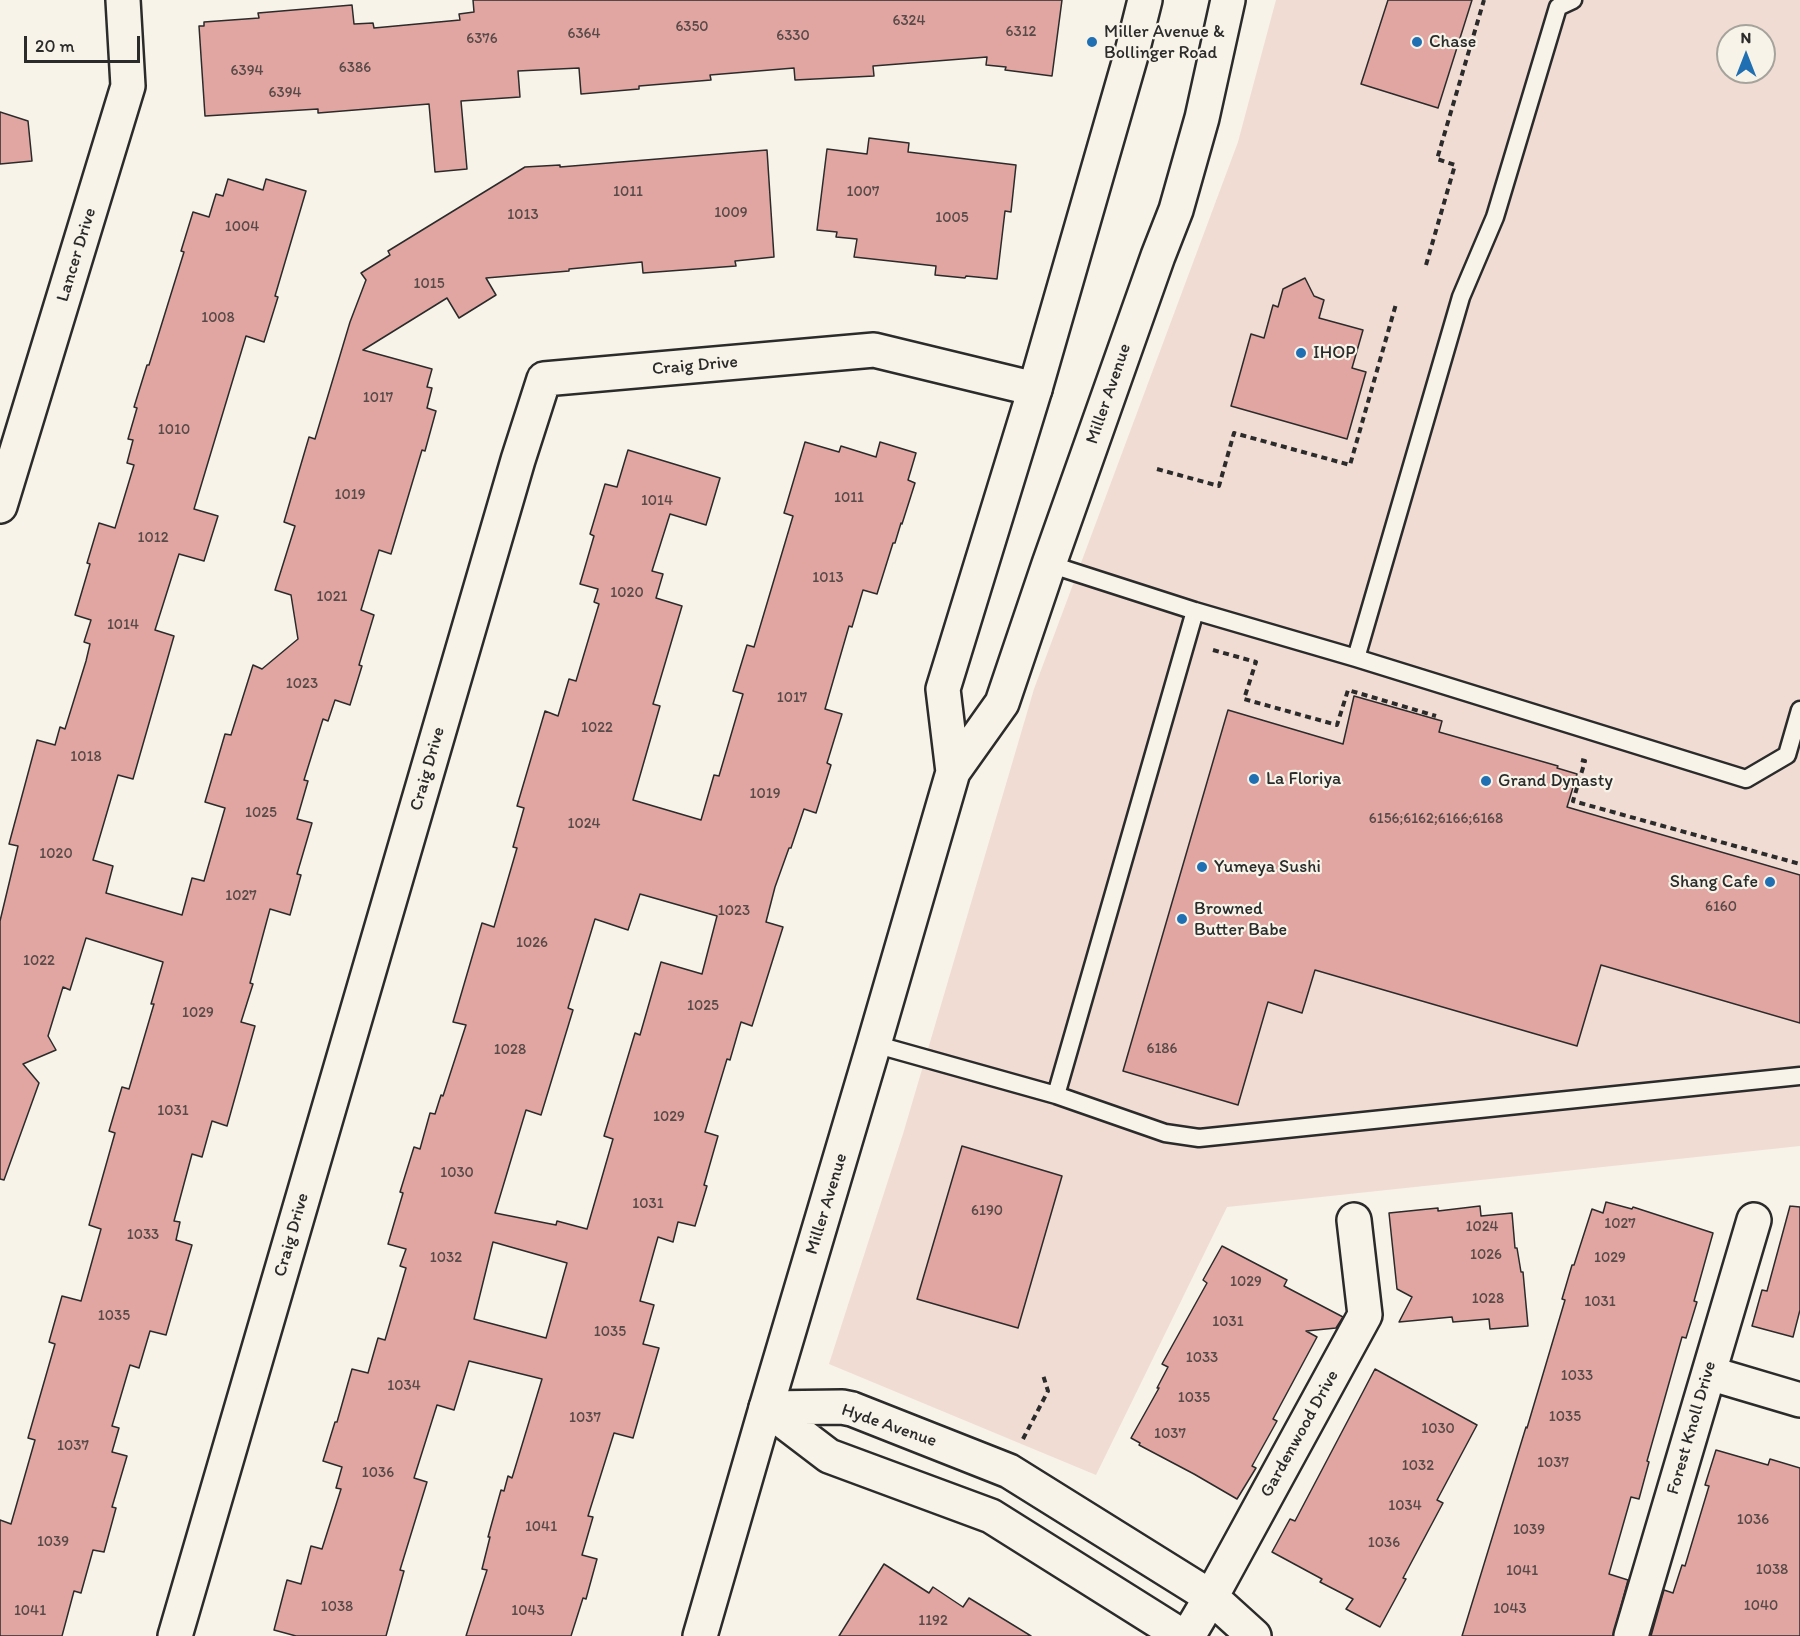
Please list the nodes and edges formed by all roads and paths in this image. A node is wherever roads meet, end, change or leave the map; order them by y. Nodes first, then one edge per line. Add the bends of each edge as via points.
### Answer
1 (123, 0) edge
2 (1144, 0) edge
3 (1246, 0) edge
4 (1484, 0) edge
5 (1573, 0) edge
6 (1226, 12) edge
7 (1426, 265) dead end
8 (1396, 304) dead end
9 (1035, 389) junction
10 (6, 468) edge
11 (1157, 469) dead end
12 (0, 506) edge
13 (1049, 564) junction
14 (1196, 612) junction
15 (1209, 649) dead end
16 (1356, 658) junction
17 (1800, 710) edge
18 (1445, 718) dead end
19 (1574, 757) dead end
20 (952, 772) junction
21 (1800, 864) edge
22 (874, 1044) junction
23 (1800, 1076) edge
24 (1056, 1095) junction
25 (1354, 1220) dead end
26 (1754, 1220) dead end
27 (1708, 1373) junction
28 (1043, 1375) dead end
29 (1800, 1400) edge
30 (766, 1408) junction
31 (1008, 1471) junction
32 (1211, 1597) junction
33 (175, 1636) edge
34 (700, 1636) edge
35 (1182, 1636) edge
36 (1188, 1636) edge
37 (1254, 1636) edge
38 (1631, 1636) edge

1 - 10 street, Lancer Drive via 128,86
2 - 9 street, Miller Avenue
3 - 6 street
4 - 7 path via 1437,159 1455,165
5 - 16 lane via 1558,7 1495,217 1461,297
6 - 13 street, Miller Avenue via 1176,210
8 - 11 path via 1350,465 1234,433 1219,486
9 - 20 street, Miller Avenue via 943,689
9 - 33 street, Craig Drive via 874,350 544,379
10 - 12 street, Lancer Drive
13 - 14 lane
13 - 20 street, Miller Avenue via 1002,704
14 - 16 lane
14 - 24 lane
15 - 18 path via 1256,662 1244,699 1337,725 1348,690
16 - 17 lane via 1746,779 1787,755
19 - 21 path via 1585,761 1573,801
20 - 22 street, Miller Avenue
22 - 24 lane
22 - 30 street, Miller Avenue
23 - 24 lane via 1198,1138 1165,1133
25 - 32 street, Gardenwood Drive via 1365,1315
26 - 27 street, Forest Knoll Drive
27 - 29 street
27 - 38 street, Forest Knoll Drive
28 - 31 path via 1048,1391
30 - 31 street, Hyde Avenue via 852,1409
30 - 34 street, Miller Avenue
30 - 35 street via 829,1456 991,1516
31 - 32 street, Hyde Avenue
32 - 36 street, Gardenwood Drive
32 - 37 street, Hyde Avenue

